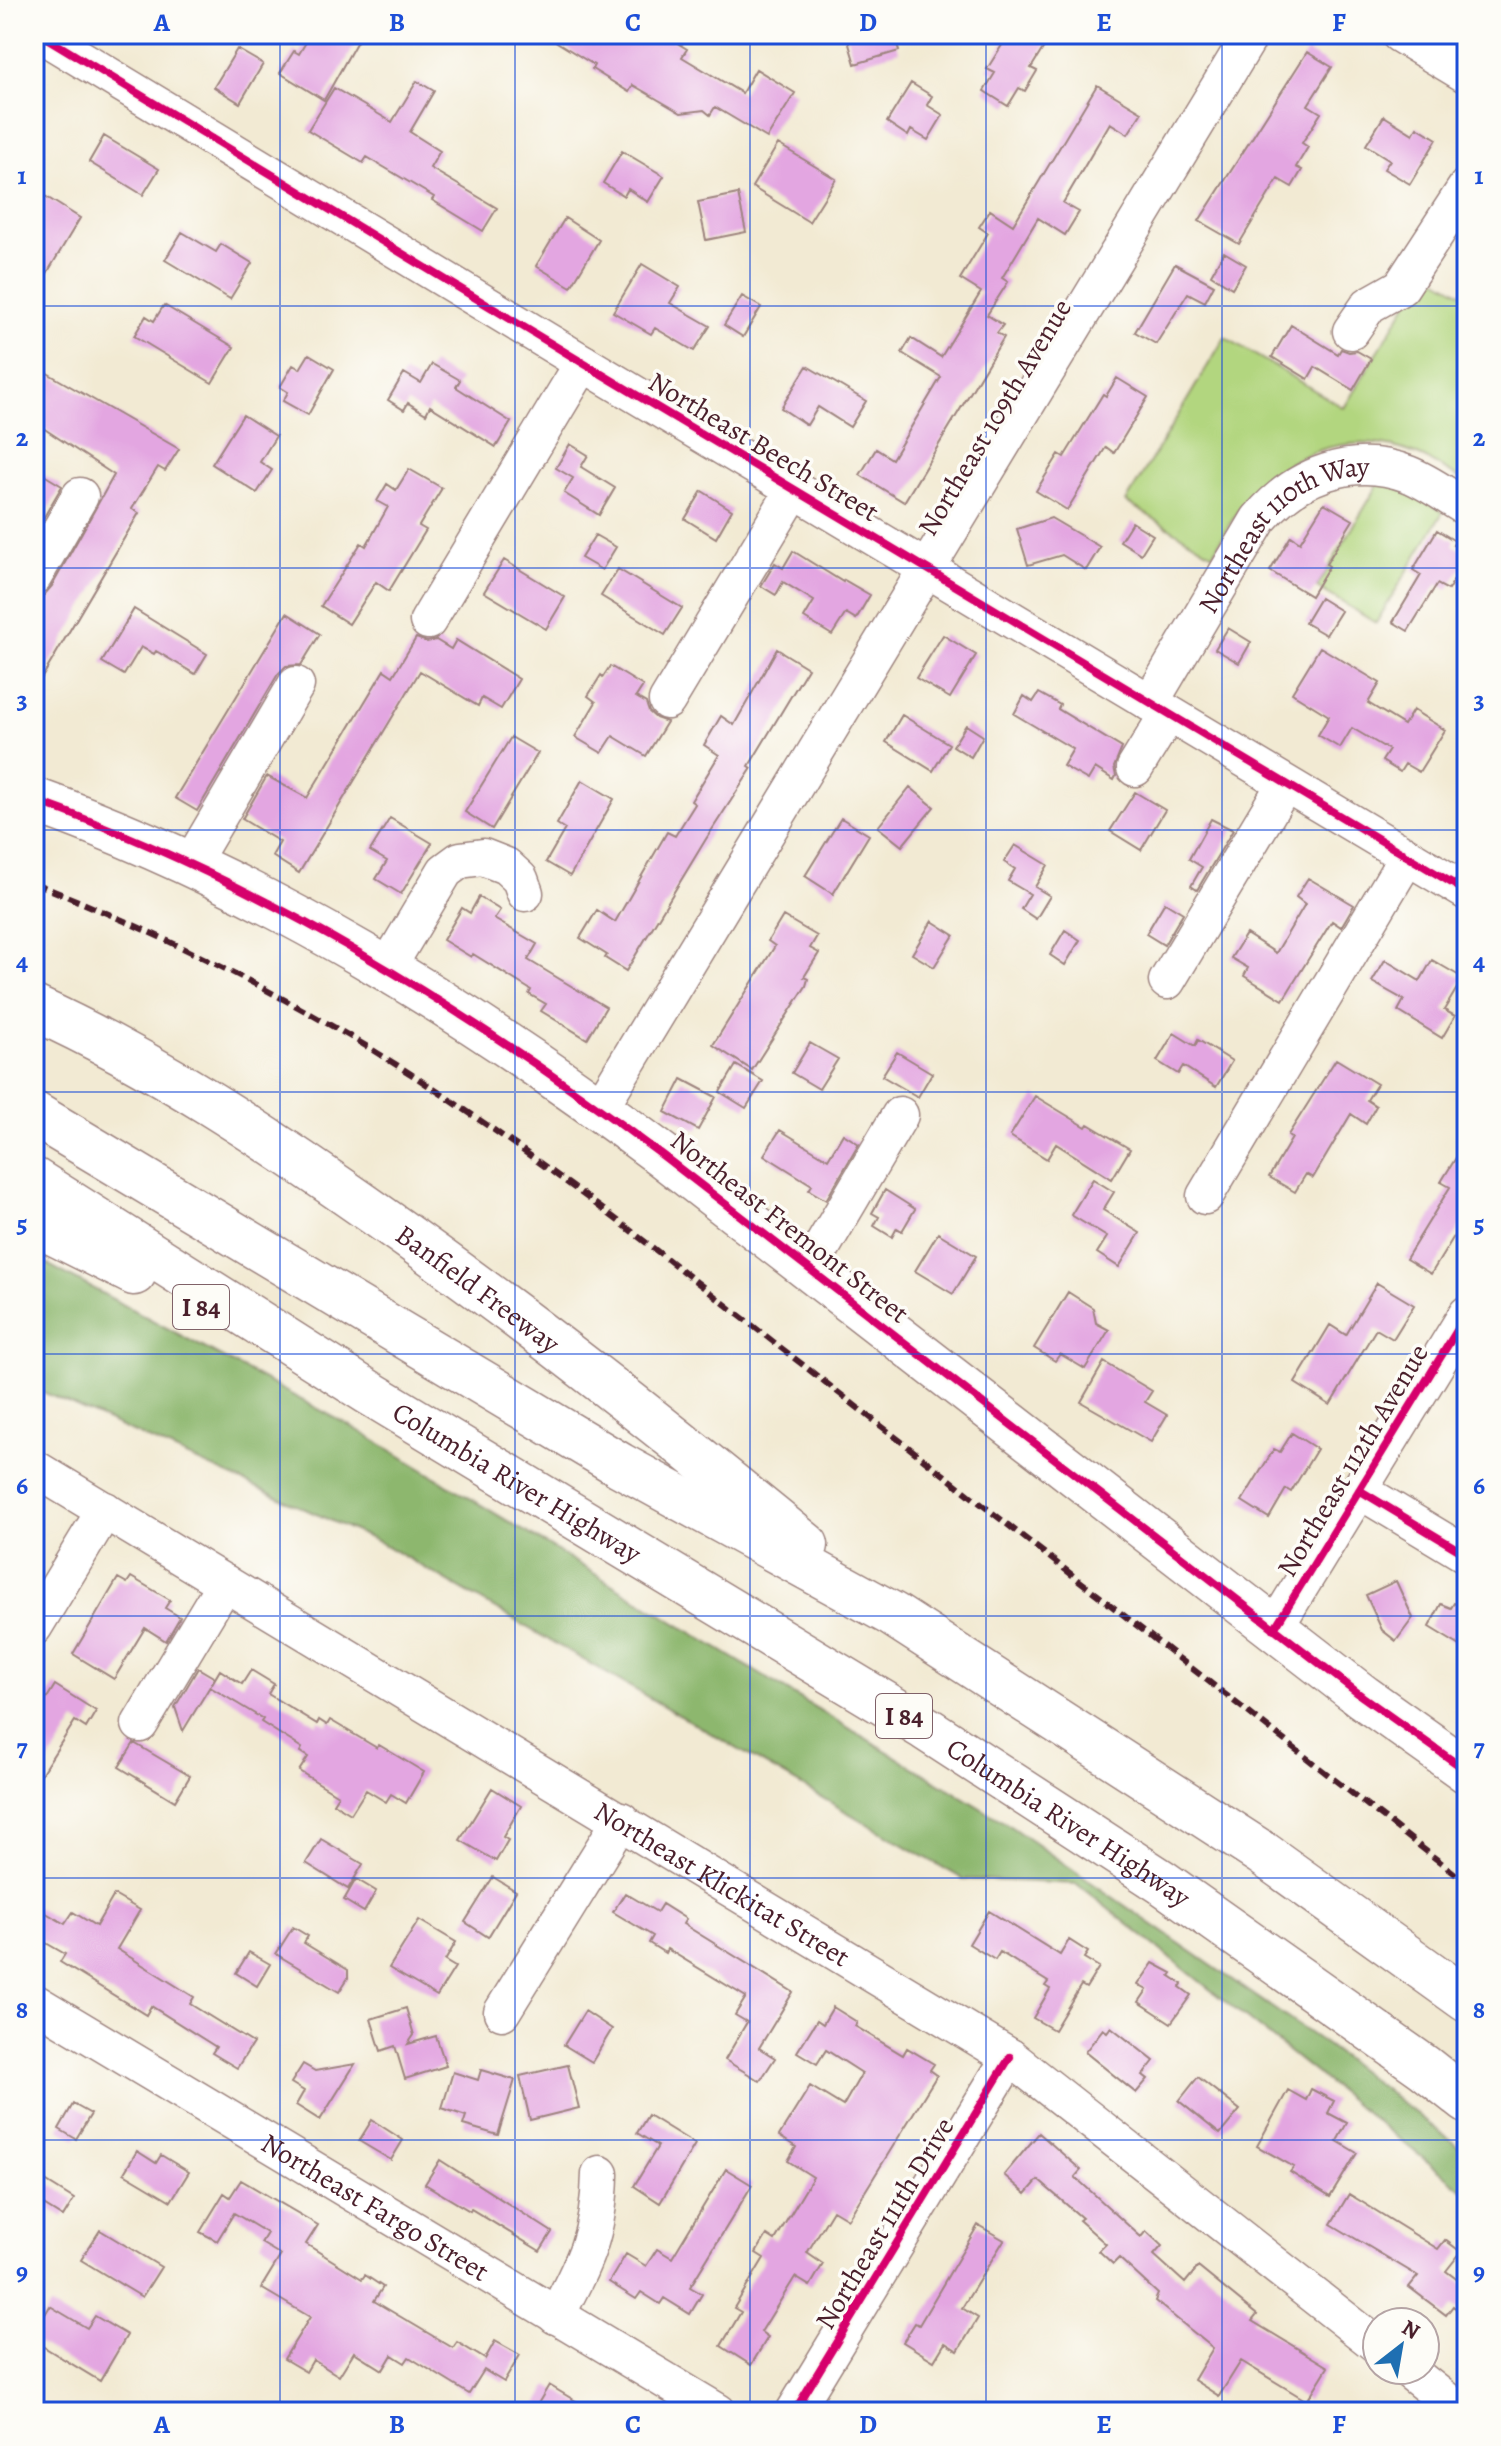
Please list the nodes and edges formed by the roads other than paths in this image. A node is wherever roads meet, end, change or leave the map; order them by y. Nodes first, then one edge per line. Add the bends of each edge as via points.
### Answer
1 (40, 34) edge
2 (1251, 34) edge
3 (1399, 34) edge
4 (1467, 75) edge
5 (1467, 186) edge
6 (1351, 331) dead end
7 (583, 363) junction
8 (794, 490) junction
9 (80, 496) dead end
10 (1467, 508) edge
11 (928, 570) junction
12 (34, 576) edge
13 (428, 621) dead end
14 (296, 685) dead end
15 (667, 701) dead end
16 (1159, 709) junction
17 (1135, 768) dead end
18 (1285, 784) junction
19 (34, 800) edge
20 (1407, 857) junction
21 (190, 865) junction
22 (1467, 892) edge
23 (525, 893) dead end
24 (386, 970) junction
25 (1167, 981) dead end
26 (34, 1008) edge
27 (599, 1109) junction
28 (34, 1114) edge
29 (900, 1115) dead end
30 (34, 1180) edge
31 (1205, 1196) dead end
32 (34, 1223) edge
33 (809, 1269) junction
34 (1467, 1314) edge
35 (368, 1392) junction
36 (34, 1468) edge
37 (1359, 1490) junction
38 (105, 1510) junction
39 (1467, 1555) edge
40 (225, 1583) junction
41 (892, 1614) junction
42 (34, 1627) edge
43 (1274, 1629) junction
44 (140, 1724) dead end
45 (1467, 1771) edge
46 (621, 1820) junction
47 (1467, 2000) edge
48 (34, 2002) edge
49 (502, 2012) dead end
50 (1010, 2057) junction
51 (1467, 2101) edge
52 (600, 2174) dead end
53 (556, 2316) junction
54 (1361, 2332) edge
55 (1428, 2386) edge
56 (718, 2412) edge
57 (794, 2412) edge
58 (1461, 2412) edge

1 - 7 street, Northeast Beech Street
2 - 11 street, Northeast 109th Avenue
3 - 4 street
5 - 6 street via 1401,287 1369,305
7 - 8 street, Northeast Beech Street
7 - 13 street
8 - 11 street, Northeast Beech Street
8 - 15 street
9 - 12 street
10 - 16 street, Northeast 110th Way via 1408,474 1376,467 1332,470 1301,482 1259,519
11 - 16 street, Northeast Beech Street
11 - 27 street, Northeast 109th Avenue
14 - 21 street
16 - 17 street, Northeast 110th Way
16 - 18 street, Northeast Beech Street
18 - 20 street, Northeast Beech Street
18 - 25 street
19 - 21 main road, Northeast Fremont Street
20 - 22 street, Northeast Beech Street
20 - 31 street
21 - 24 main road, Northeast Fremont Street
23 - 24 street via 506,866 483,857 460,860 445,871
24 - 27 main road, Northeast Fremont Street
26 - 41 main road, Banfield Freeway via 160,1073 276,1144 460,1273 651,1418
27 - 33 main road, Northeast Fremont Street
28 - 41 main road via 620,1465
29 - 33 street
30 - 35 main road
32 - 35 main road, I 84
33 - 43 main road, Northeast Fremont Street
34 - 37 street, Northeast 112th Avenue
35 - 51 main road, Columbia River Highway / I 84 via 898,1712 1091,1835
36 - 38 street, Northeast Klickitat Street
37 - 39 street
37 - 43 street, Northeast 112th Avenue
38 - 40 street, Northeast Klickitat Street
38 - 42 street
40 - 44 street
40 - 46 street, Northeast Klickitat Street
41 - 47 main road via 1262,1853
43 - 45 main road, Northeast Fremont Street
46 - 49 street
46 - 50 street, Northeast Klickitat Street
48 - 53 street, Northeast Fargo Street
50 - 54 street, Northeast Klickitat Street
50 - 57 street, Northeast 111th Drive
52 - 53 street via 592,2240
53 - 56 street, Northeast Fargo Street
55 - 58 street

